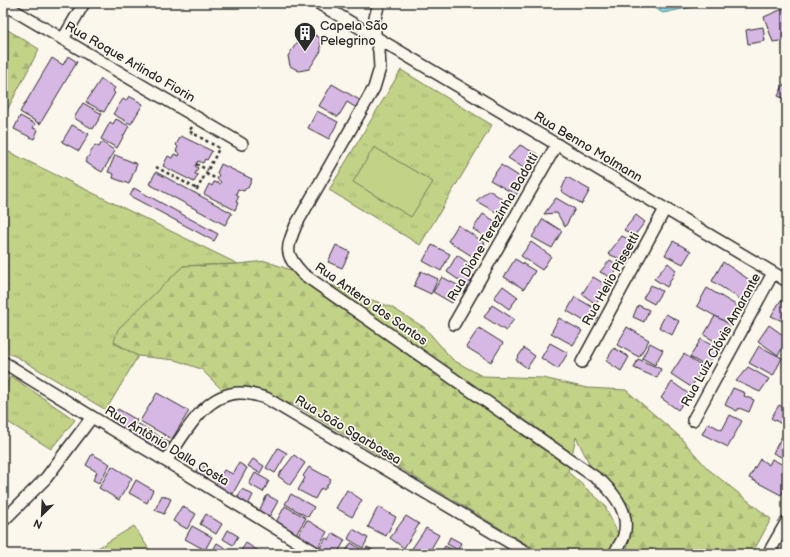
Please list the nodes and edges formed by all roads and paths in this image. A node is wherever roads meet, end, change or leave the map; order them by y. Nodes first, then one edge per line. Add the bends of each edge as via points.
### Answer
1 (84, 3) edge
2 (318, 3) edge
3 (380, 3) edge
4 (3, 4) edge
5 (375, 36) junction
6 (63, 39) junction
7 (197, 118) junction
8 (242, 144) dead end
9 (557, 144) junction
10 (196, 164) dead end
11 (156, 167) dead end
12 (208, 170) junction
13 (206, 174) junction
14 (217, 179) dead end
15 (197, 189) junction
16 (194, 193) dead end
17 (665, 209) junction
18 (773, 273) junction
19 (787, 281) edge
20 (454, 324) dead end
21 (3, 362) edge
22 (582, 362) dead end
23 (92, 417) junction
24 (693, 420) dead end
25 (166, 461) junction
26 (787, 520) edge
27 (3, 521) edge
28 (318, 554) edge
29 (529, 554) edge
30 (614, 554) edge
31 (768, 554) edge

1 - 6 street
2 - 5 street, Rua Benno Molmann
3 - 5 street, Rua Antero dos Santos via 375,18
4 - 6 street, Rua Roque Arlindo Fiorin
5 - 9 street, Rua Benno Molmann
5 - 30 street, Rua Antero dos Santos via 380,68 374,88 296,225 288,253 293,264 303,274 602,482 614,494 625,520 624,535
6 - 7 street, Rua Roque Arlindo Fiorin
7 - 8 street, Rua Roque Arlindo Fiorin
7 - 12 path via 189,131 218,148
9 - 17 street, Rua Benno Molmann
9 - 20 street, Rua Dione Terezinha Badotti
10 - 12 path
11 - 15 path
12 - 13 path
13 - 14 path
13 - 15 path
15 - 16 path
17 - 18 street, Rua Benno Molmann
17 - 22 street, Rua Helio Pissetti
18 - 19 street, Rua Benno Molmann
18 - 24 street, Rua Luiz Clóvis Amarante
21 - 23 street, Rua Antônio Dalla Costa
23 - 25 street, Rua Antônio Dalla Costa
23 - 27 street via 46,478
25 - 28 street, Rua Antônio Dalla Costa
25 - 29 street, Rua João Sgarbossa via 192,422 207,405 224,396 242,393 266,398
26 - 31 street

